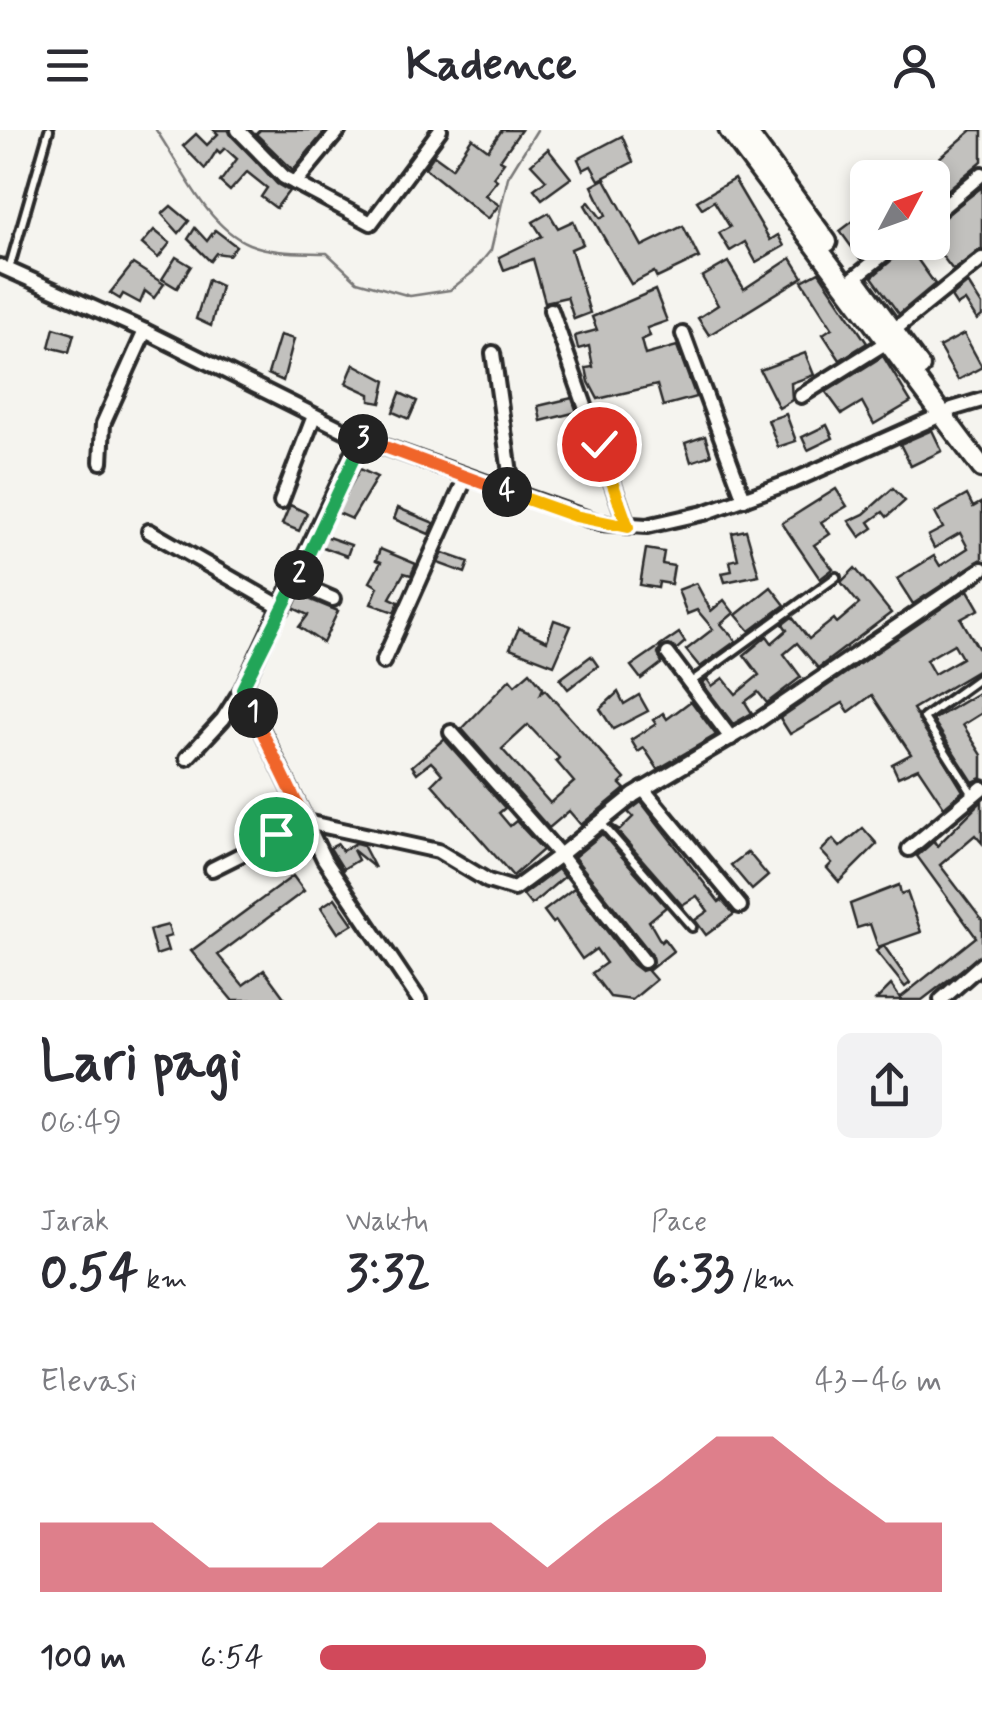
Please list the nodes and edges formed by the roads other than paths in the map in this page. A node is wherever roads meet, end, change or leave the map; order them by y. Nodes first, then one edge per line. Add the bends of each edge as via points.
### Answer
1 (48, 130) edge
2 (238, 130) edge
3 (339, 130) edge
4 (440, 130) edge
5 (729, 130) edge
6 (745, 130) edge
7 (759, 161) junction
8 (982, 174) edge
9 (295, 183) junction
10 (950, 201) edge
11 (982, 259) edge
12 (876, 260) edge
13 (4, 268) edge
14 (854, 278) junction
15 (551, 310) dead end
16 (146, 332) junction
17 (683, 334) dead end
18 (890, 336) junction
19 (493, 353) dead end
20 (800, 396) dead end
21 (982, 400) edge
22 (946, 412) junction
23 (314, 416) junction
24 (360, 438) junction
25 (982, 448) edge
26 (101, 462) dead end
27 (982, 468) edge
28 (466, 477) junction
29 (514, 494) junction
30 (744, 499) junction
31 (281, 502) dead end
32 (628, 527) junction
33 (148, 531) dead end
34 (982, 569) edge
35 (836, 577) dead end
36 (296, 583) junction
37 (333, 599) dead end
38 (283, 608) junction
39 (668, 654) dead end
40 (383, 662) dead end
41 (982, 676) edge
42 (689, 683) junction
43 (242, 689) junction
44 (451, 732) dead end
45 (731, 738) junction
46 (188, 758) dead end
47 (643, 790) junction
48 (977, 791) edge
49 (306, 822) junction
50 (601, 822) junction
51 (909, 849) dead end
52 (560, 855) junction
53 (212, 868) dead end
54 (740, 906) dead end
55 (692, 927) dead end
56 (644, 961) dead end
57 (982, 964) edge
58 (419, 1000) edge
59 (941, 1000) edge

1 - 13 lane via 26,222
2 - 9 street
3 - 9 street
4 - 9 street via 372,223
5 - 7 street
6 - 7 street
7 - 14 street
7 - 18 street
8 - 10 street
11 - 18 street
12 - 14 street
13 - 16 street
14 - 18 street
15 - 32 street
16 - 23 street
16 - 26 street via 103,424
17 - 30 street
18 - 20 street
18 - 22 street
19 - 29 street
21 - 22 street
22 - 25 street
22 - 27 street
22 - 30 street
23 - 24 street
23 - 31 street
24 - 28 street
24 - 36 street
28 - 29 street
28 - 40 street
29 - 32 street
30 - 32 street via 672,523
33 - 38 street
34 - 45 street
35 - 42 lane
36 - 37 street
36 - 38 street
38 - 43 street
39 - 42 street
41 - 48 lane via 924,718
42 - 45 street
43 - 46 street
43 - 49 street
44 - 52 street
45 - 47 street
47 - 50 street
47 - 54 street
48 - 51 street
49 - 52 street via 438,850 514,889
49 - 53 street
49 - 58 street via 354,908
50 - 52 street
50 - 55 lane
52 - 56 street
57 - 59 street

